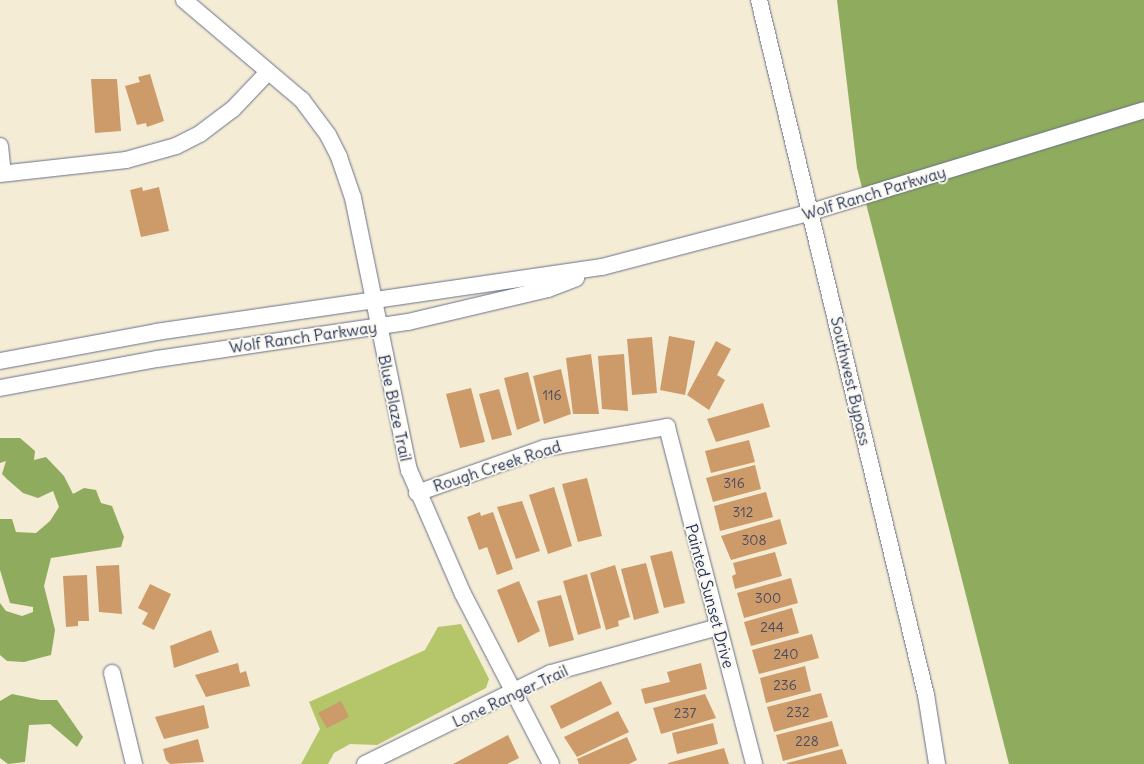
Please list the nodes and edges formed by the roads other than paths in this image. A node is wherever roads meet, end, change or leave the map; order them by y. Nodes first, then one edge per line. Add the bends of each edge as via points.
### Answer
1 (184, 0) edge
2 (759, 0) edge
3 (268, 72) junction
4 (1144, 110) edge
5 (0, 146) edge
6 (2, 173) edge
7 (811, 212) junction
8 (602, 267) junction
9 (373, 302) junction
10 (378, 327) junction
11 (0, 361) edge
12 (0, 388) edge
13 (667, 427) joint
14 (417, 493) junction
15 (718, 627) junction
16 (112, 673) dead end
17 (513, 693) junction
18 (134, 764) edge
19 (365, 764) edge
20 (551, 764) edge
21 (754, 764) edge
22 (937, 764) edge

1 - 3 street, Blue Blaze Trail
2 - 7 street, Southwest Bypass
3 - 6 street via 233,109 201,133 176,146 126,160
3 - 9 street, Blue Blaze Trail via 302,100 328,135 339,157 352,198
4 - 7 street, Wolf Ranch Parkway
5 - 6 street
7 - 8 street, Wolf Ranch Parkway
7 - 22 street, Southwest Bypass via 926,695
8 - 9 street, Wolf Ranch Parkway
8 - 10 street, Wolf Ranch Parkway via 548,289 444,315
9 - 10 street, Blue Blaze Trail
9 - 11 street, Wolf Ranch Parkway via 156,332
10 - 12 street, Wolf Ranch Parkway via 157,359
10 - 14 street, Blue Blaze Trail via 409,470
13 - 14 street, Rough Creek Road via 545,448
13 - 15 street, Painted Sunset Drive
14 - 17 street, Blue Blaze Trail
15 - 17 street, Lone Ranger Trail via 551,673
15 - 21 street, Painted Sunset Drive
16 - 18 street
17 - 19 street, Lone Ranger Trail
17 - 20 street, Blue Blaze Trail

